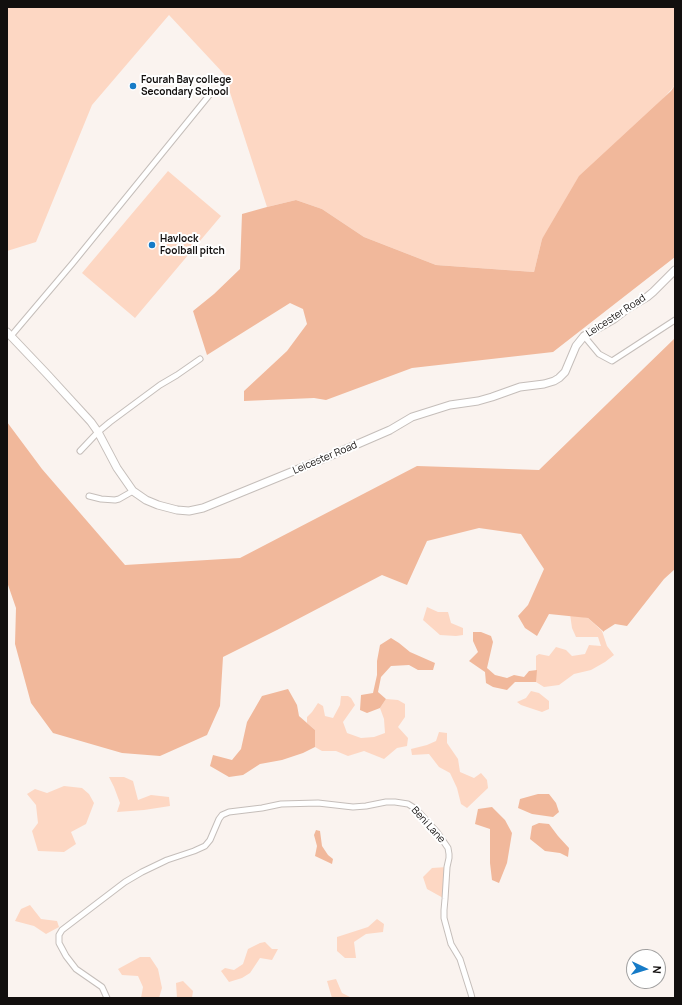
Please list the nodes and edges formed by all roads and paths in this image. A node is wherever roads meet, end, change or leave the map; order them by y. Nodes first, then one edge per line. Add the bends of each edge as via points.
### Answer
1 (211, 93) dead end
2 (675, 270) edge
3 (675, 320) edge
4 (9, 334) edge
5 (584, 336) junction
6 (200, 359) dead end
7 (98, 432) junction
8 (80, 451) dead end
9 (133, 491) junction
10 (89, 496) dead end
11 (107, 998) edge
12 (472, 998) edge

1 - 4 street via 72,264
2 - 5 street, Leicester Road via 653,292
3 - 5 street via 612,361 599,354
4 - 7 street, Leicester Road via 70,398
5 - 9 street, Leicester Road via 576,346 565,372 554,381 520,387 478,401 450,405 412,417 382,434 203,508 189,511 164,507 146,500
6 - 7 street via 160,385
7 - 8 street
7 - 9 street, Leicester Road via 117,468
9 - 10 street via 115,500
11 - 12 street, Beni Lane via 102,987 76,969 66,956 59,943 62,930 142,872 206,846 221,816 229,812 281,804 318,803 353,807 395,802 408,804 416,809 448,848 444,918

